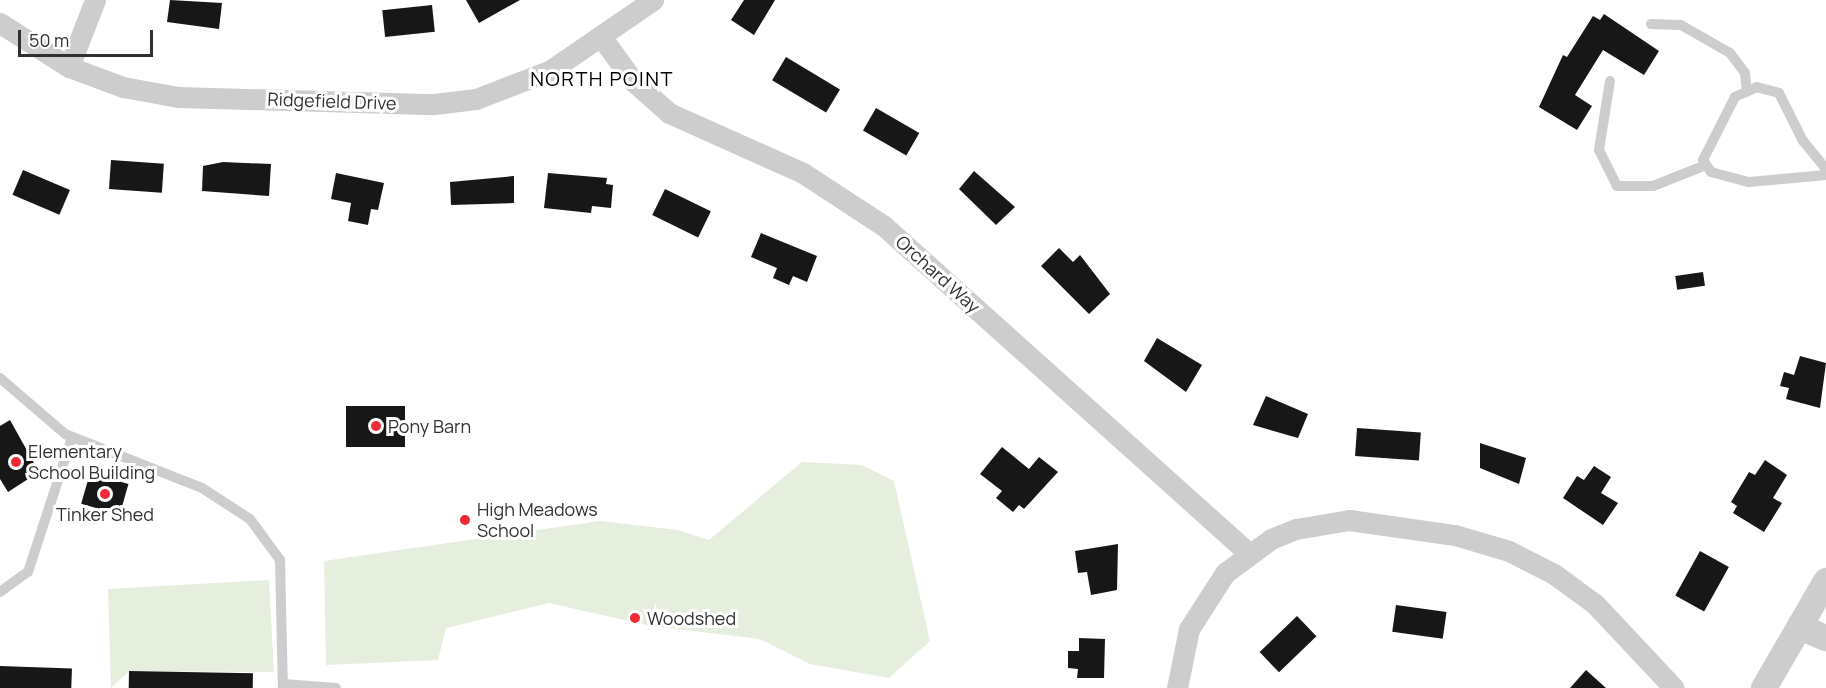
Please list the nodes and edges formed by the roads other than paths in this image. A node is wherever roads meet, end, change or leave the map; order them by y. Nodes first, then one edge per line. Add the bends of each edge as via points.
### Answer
1 (95, 0) edge
2 (653, 0) edge
3 (0, 23) edge
4 (1651, 24) dead end
5 (602, 38) junction
6 (69, 67) junction
7 (1610, 81) dead end
8 (1747, 92) junction
9 (1706, 165) junction
10 (1826, 169) edge
11 (1826, 175) edge
12 (0, 378) edge
13 (72, 437) junction
14 (1248, 553) junction
15 (1826, 581) edge
16 (0, 591) edge
17 (1802, 628) junction
18 (1826, 638) edge
19 (283, 686) edge
20 (336, 688) edge
21 (1177, 688) edge
22 (1674, 688) edge
23 (1764, 688) edge

1 - 6 street
2 - 5 street, Ridgefield Drive
3 - 6 street, Ridgefield Drive
4 - 8 lane via 1681,25 1730,53 1745,73
5 - 6 street, Ridgefield Drive via 517,86 434,104 178,97 123,87
5 - 14 street, Orchard Way via 634,82 669,113 803,173 884,226
7 - 9 lane via 1599,150 1617,186 1653,186
8 - 9 lane via 1735,97 1707,144
8 - 10 lane via 1757,87 1779,93 1803,141
9 - 11 lane via 1731,180 1767,184
12 - 13 lane
13 - 16 lane via 28,572
13 - 19 lane via 202,488 250,519 280,560
14 - 21 street via 1205,599 1189,629
14 - 22 street via 1296,529 1349,520 1455,535 1509,551 1554,574 1595,604
15 - 17 street
17 - 18 street
17 - 23 street
19 - 20 lane

